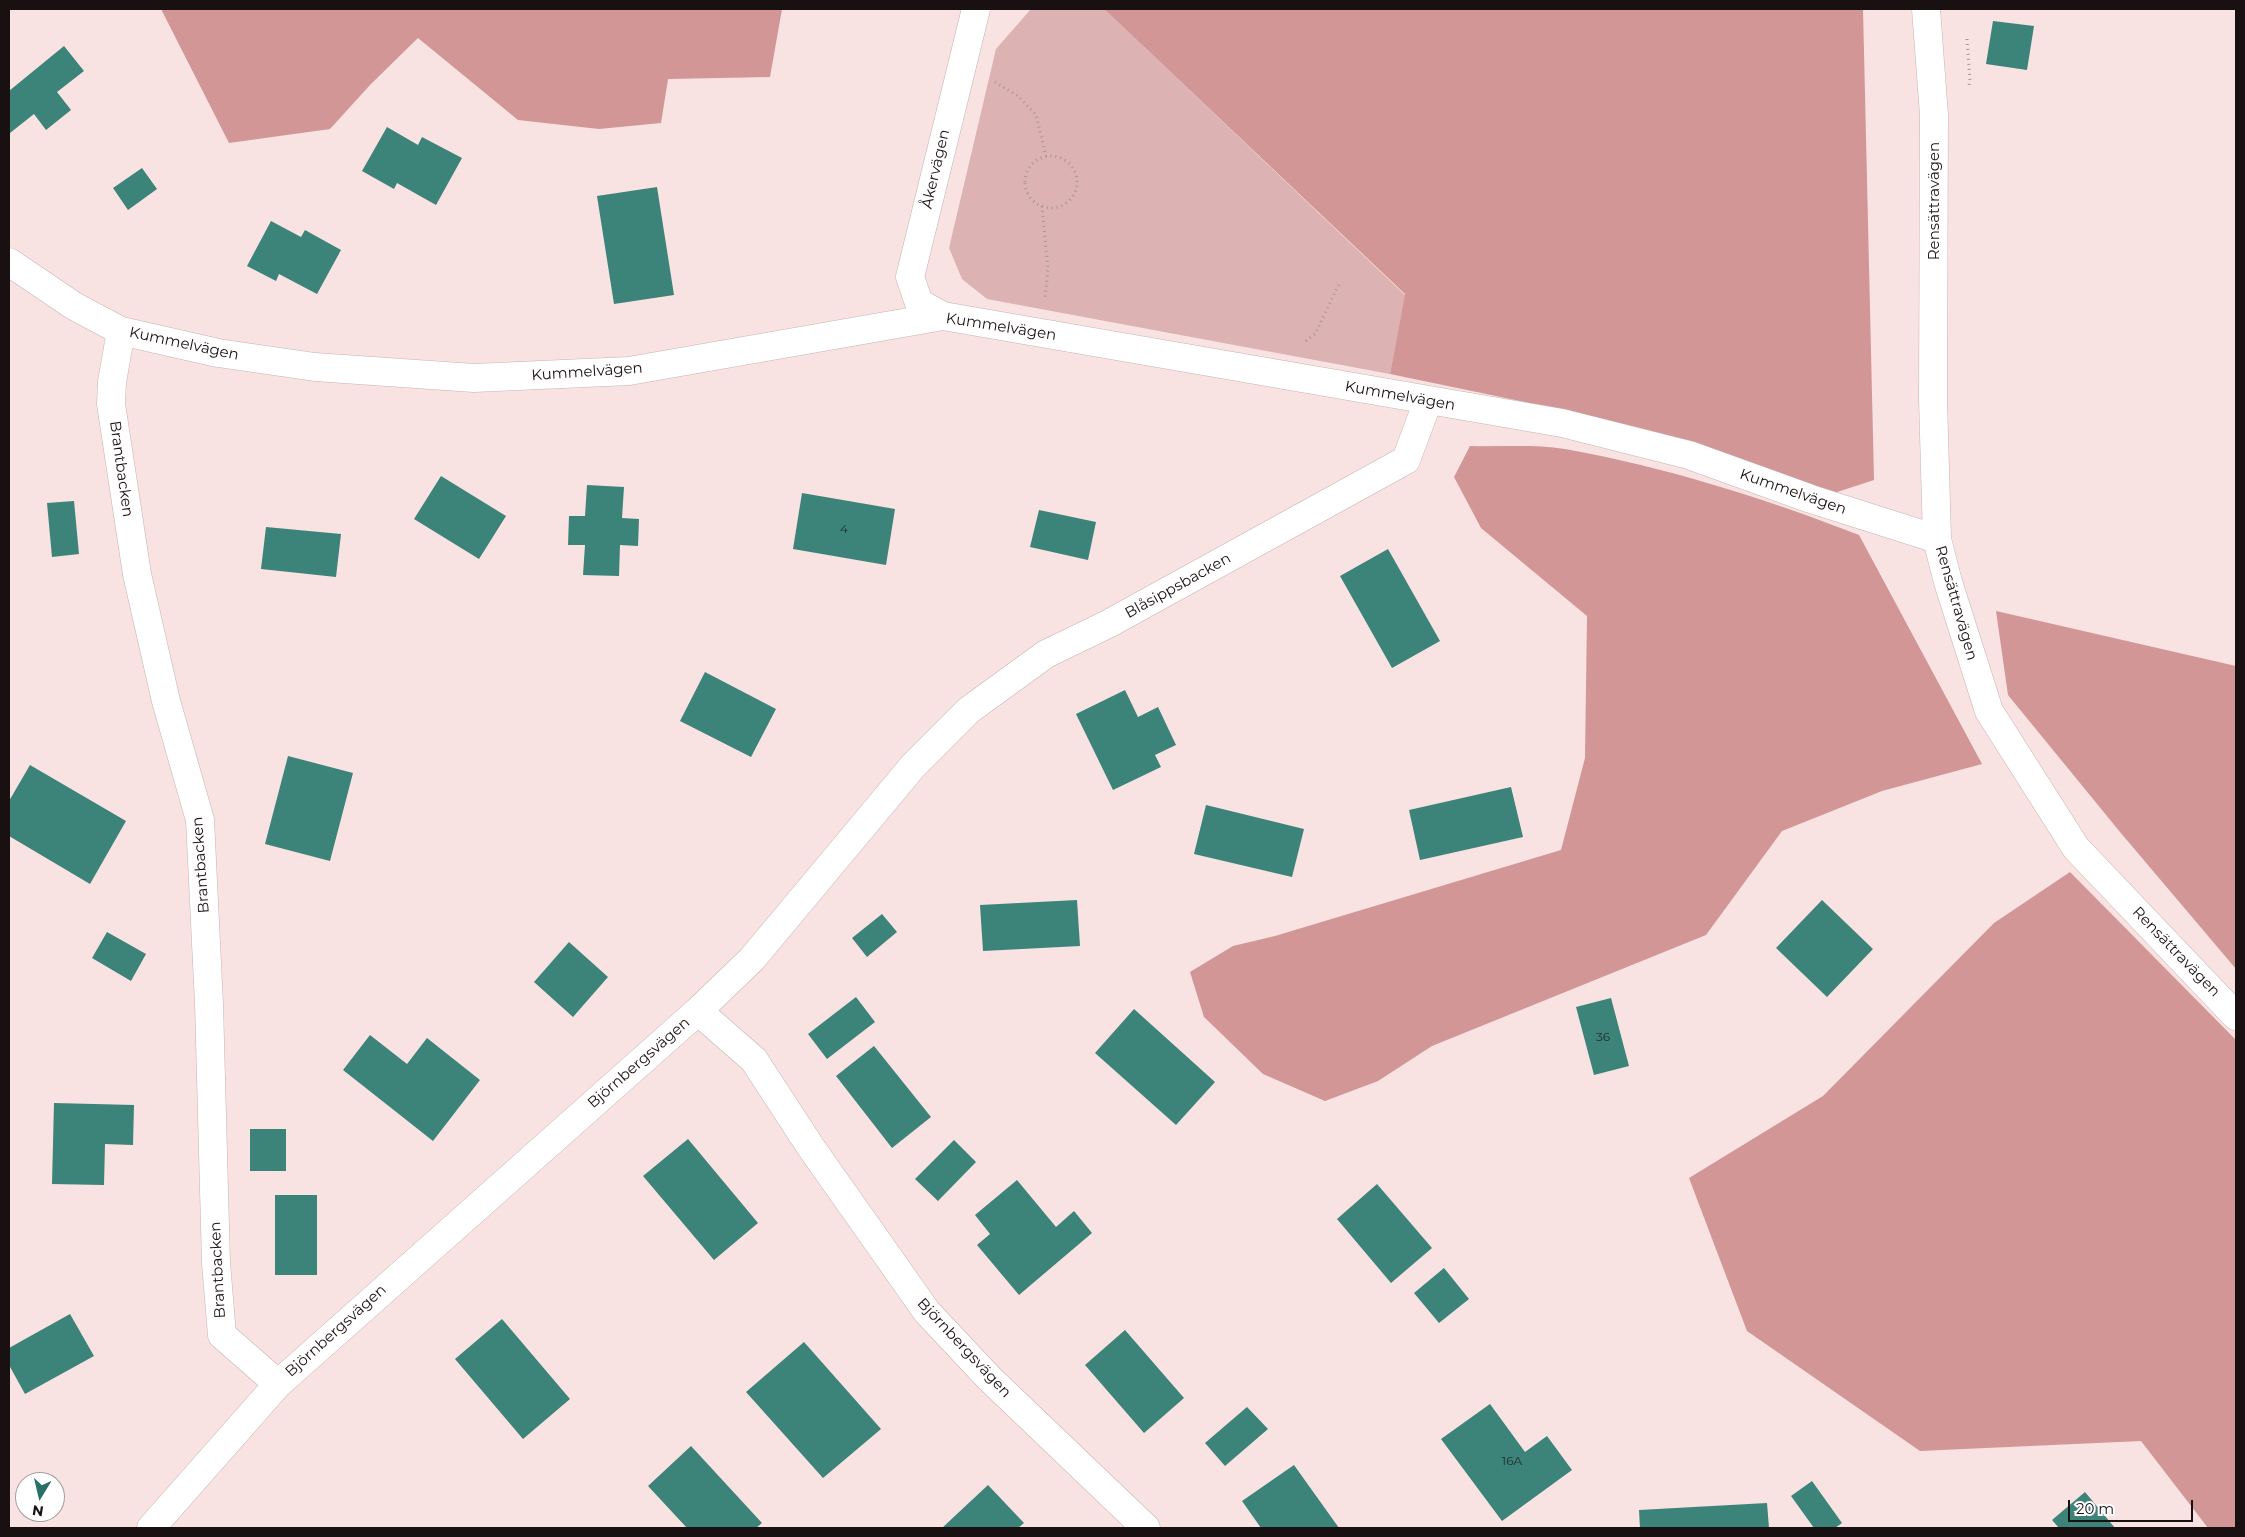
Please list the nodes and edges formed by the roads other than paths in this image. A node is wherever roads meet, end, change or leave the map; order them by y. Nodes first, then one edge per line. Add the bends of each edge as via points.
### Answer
1 (976, 9) edge
2 (1926, 9) edge
3 (9, 262) edge
4 (943, 316) junction
5 (121, 331) junction
6 (1428, 401) junction
7 (1937, 539) junction
8 (698, 1012) junction
9 (2236, 1016) edge
10 (278, 1384) junction
11 (151, 1528) edge
12 (1146, 1528) edge

1 - 4 street, Åkervägen via 910,277 919,303
2 - 7 street, Rensättravägen via 1934,114 1933,399
3 - 5 street, Kummelvägen via 74,306
4 - 5 street, Kummelvägen via 629,371 474,378 314,367 218,353
4 - 6 street, Kummelvägen
5 - 10 street, Brantbacken via 111,404 136,574 166,701 200,820 216,1263 222,1335
6 - 7 street, Kummelvägen via 1562,423 1688,455
6 - 8 street, Blåsippsbacken via 1406,460 1108,624 1046,654 969,710 913,766 752,959
7 - 9 street, Rensättravägen via 1988,711 2076,848
8 - 10 street, Björnbergsvägen
8 - 12 street, Björnbergsvägen via 754,1060 810,1146 927,1312 989,1378
10 - 11 street, Björnbergsvägen

